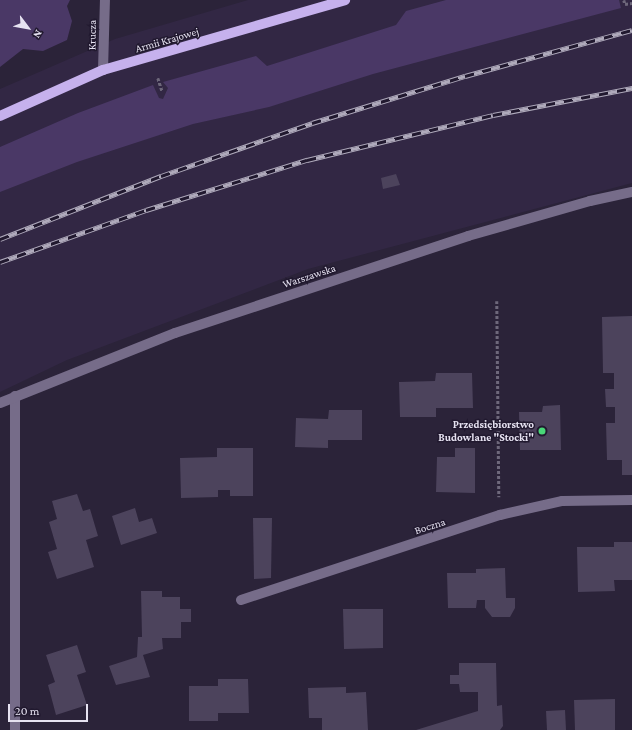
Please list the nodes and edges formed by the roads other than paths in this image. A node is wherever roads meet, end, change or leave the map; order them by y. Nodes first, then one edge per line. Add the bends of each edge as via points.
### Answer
1 (105, 0) edge
2 (345, 0) edge
3 (103, 70) junction
4 (0, 116) edge
5 (632, 192) edge
6 (15, 396) junction
7 (0, 402) edge
8 (632, 500) edge
9 (241, 600) dead end
10 (15, 730) edge

1 - 3 street, Krucza
2 - 3 main road, Armii Krajowej
3 - 4 main road, Armii Krajowej
5 - 6 street, Warszawska via 590,201 468,236 175,333
6 - 7 street, Warszawska
6 - 10 street
8 - 9 street, Boczna via 562,501 500,516

